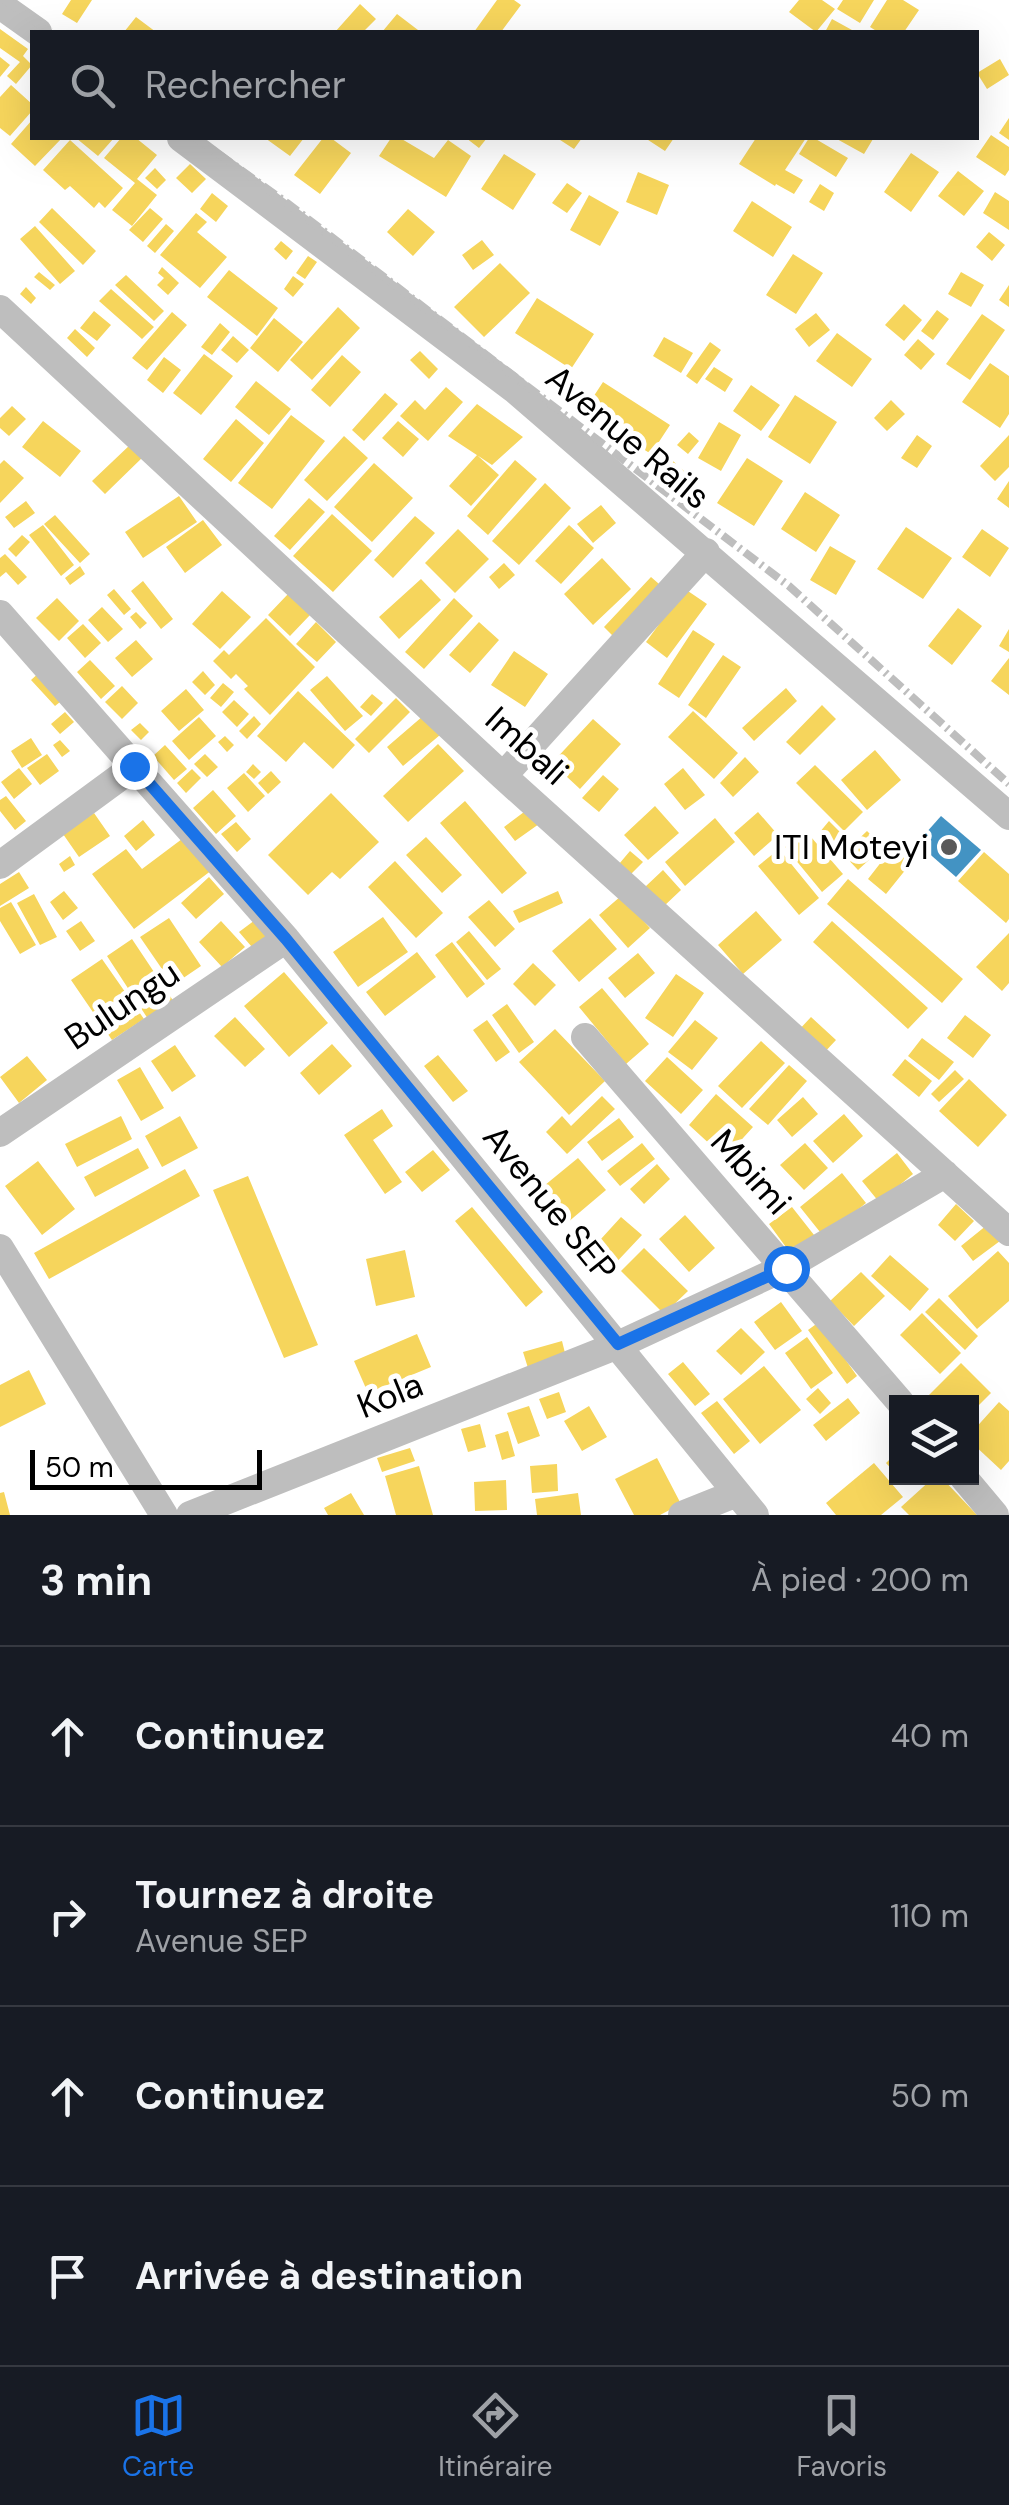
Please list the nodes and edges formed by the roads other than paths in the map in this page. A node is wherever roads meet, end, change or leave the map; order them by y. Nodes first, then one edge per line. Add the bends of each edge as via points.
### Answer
1 (0, 5) edge
2 (35, 30) edge
3 (184, 140) edge
4 (0, 309) edge
5 (706, 552) junction
6 (3, 623) edge
7 (134, 766) junction
8 (503, 776) junction
9 (1009, 816) edge
10 (0, 865) edge
11 (286, 939) junction
12 (586, 1037) dead end
13 (0, 1133) edge
14 (946, 1174) junction
15 (1009, 1232) edge
16 (0, 1248) edge
17 (786, 1268) junction
18 (618, 1344) junction
19 (894, 1395) edge
20 (970, 1485) edge
21 (746, 1504) edge
22 (164, 1515) edge
23 (190, 1515) edge
24 (682, 1515) edge
25 (995, 1515) edge

1 - 2 street
3 - 5 street, Avenue Rails via 514,389
4 - 8 street, Imbali
5 - 8 street
5 - 9 street, Avenue Rails
6 - 7 street, Avenue SEP
7 - 10 street
7 - 11 street, Avenue SEP
8 - 14 street, Imbali
11 - 13 street, Bulungu
11 - 18 street, Avenue SEP
12 - 17 street, Mbimi
14 - 15 street, Imbali
14 - 17 street, Kola
16 - 22 street
17 - 18 street, Kola
17 - 19 street, Mbimi
18 - 21 street, Avenue SEP
18 - 23 street, Kola
20 - 25 street
21 - 24 street

